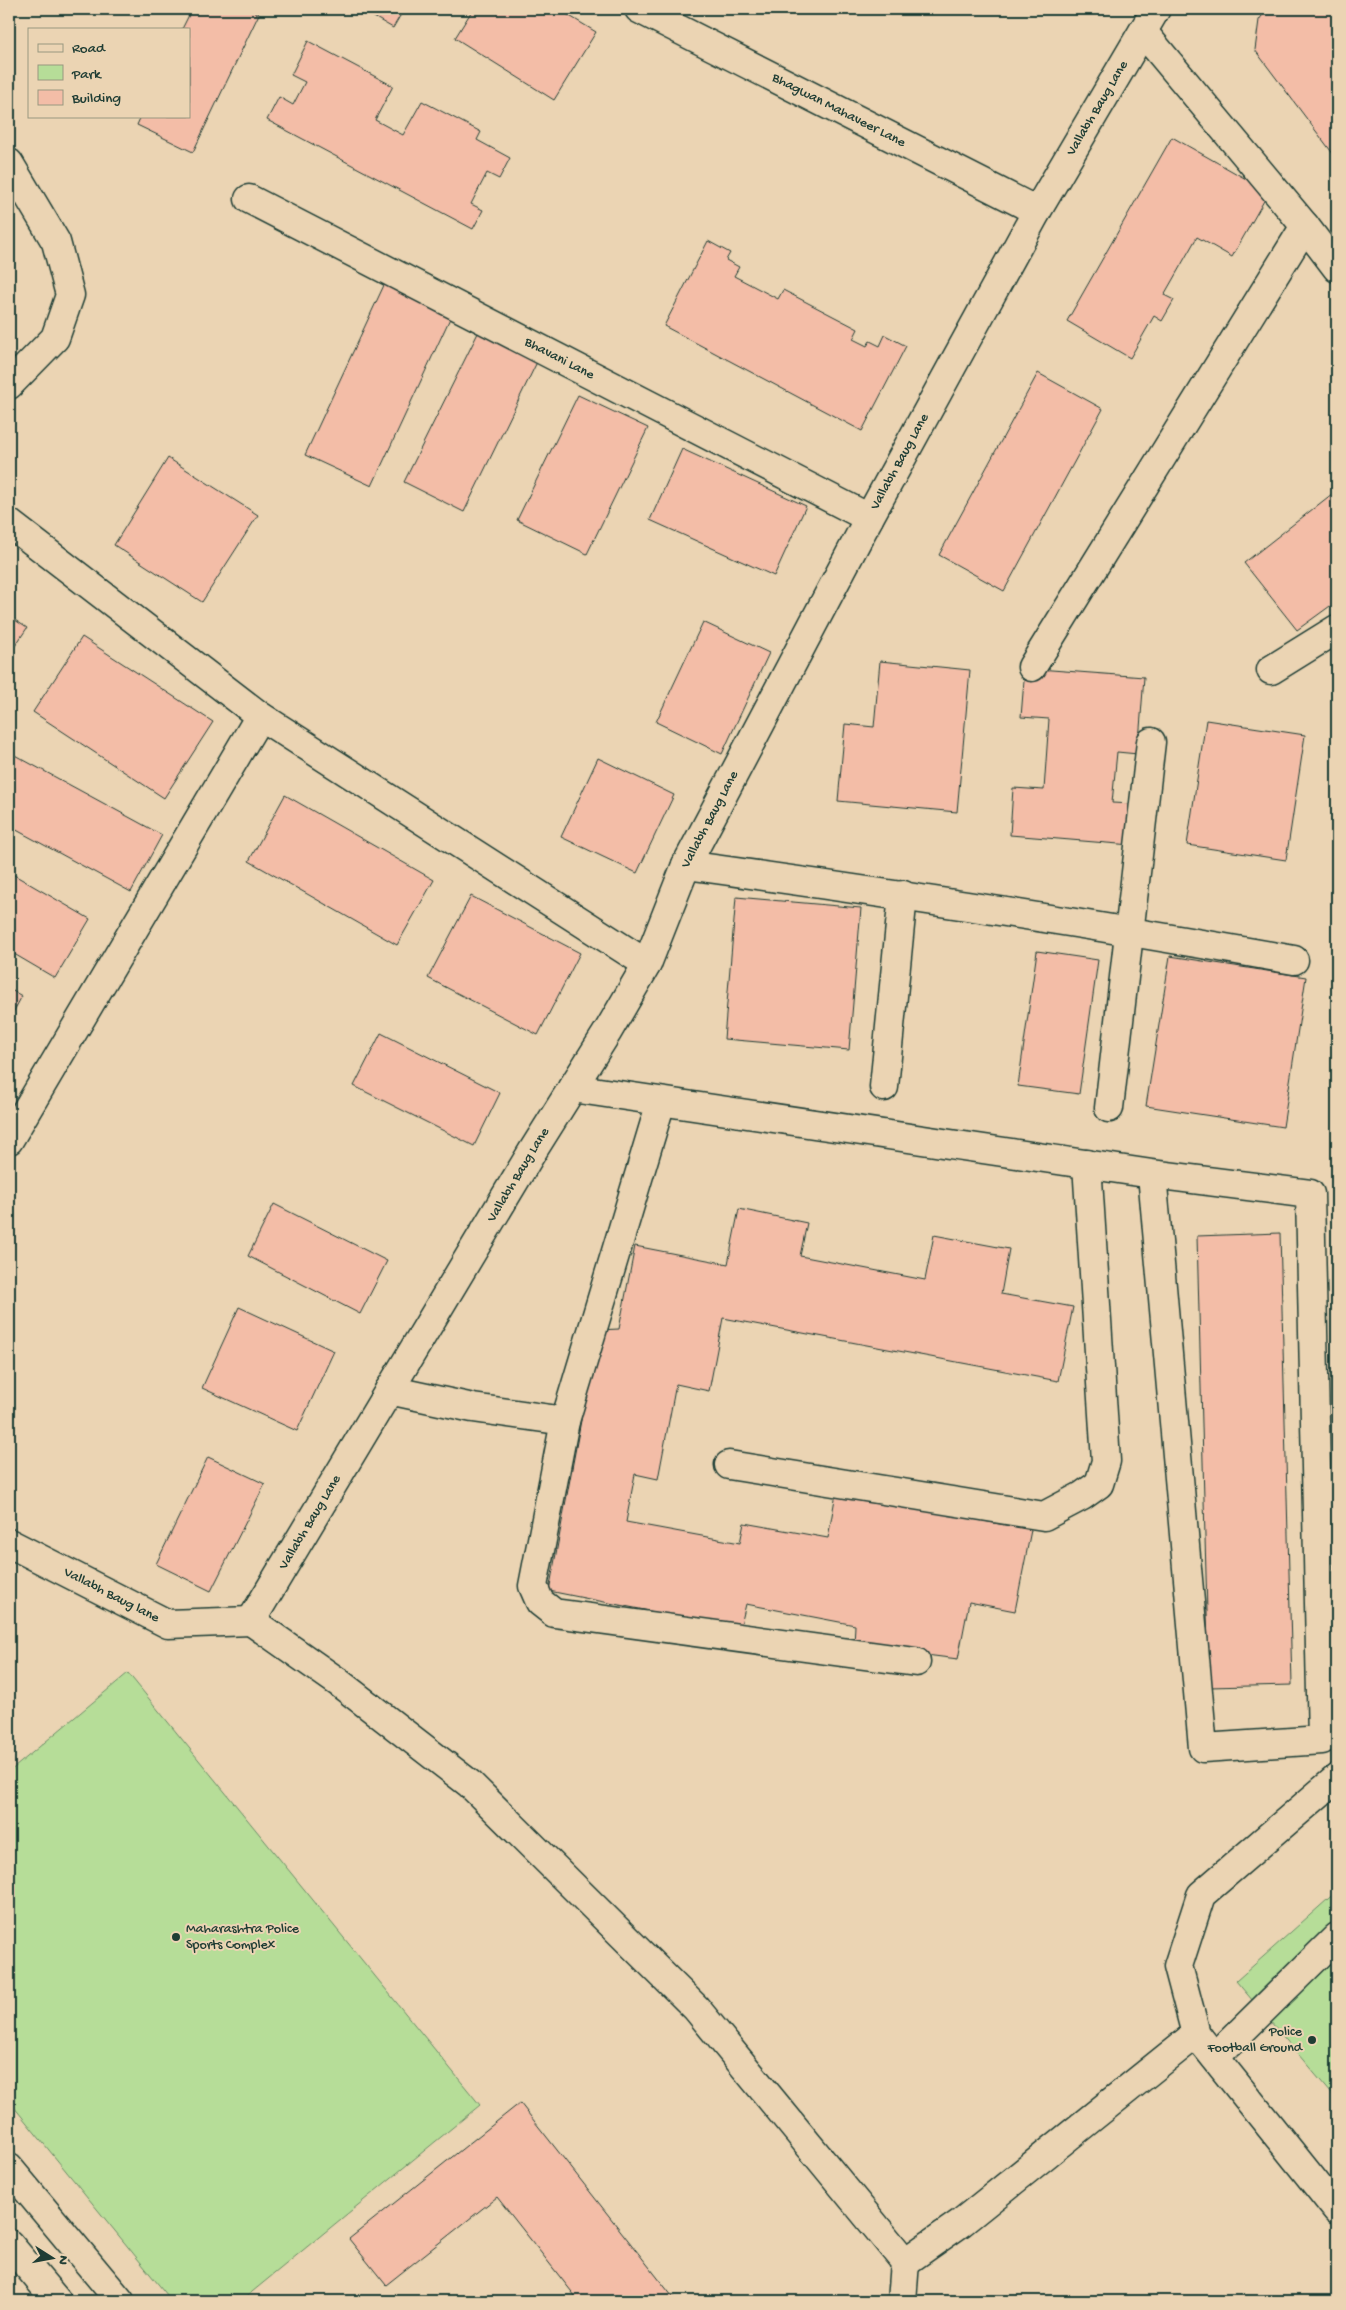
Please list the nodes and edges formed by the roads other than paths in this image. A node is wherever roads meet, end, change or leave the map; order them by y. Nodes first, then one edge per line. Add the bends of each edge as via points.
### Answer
1 (639, 9) edge
2 (1150, 20) edge
3 (9, 163) edge
4 (248, 199) dead end
5 (1038, 211) junction
6 (1305, 226) junction
7 (1337, 268) edge
8 (9, 385) edge
9 (868, 518) junction
10 (9, 523) edge
11 (1337, 629) edge
12 (1032, 667) dead end
13 (1271, 670) dead end
14 (260, 716) junction
15 (1151, 742) dead end
16 (686, 865) junction
17 (903, 895) junction
18 (1129, 930) junction
19 (1294, 960) dead end
20 (647, 964) junction
21 (884, 1087) dead end
22 (572, 1088) junction
23 (661, 1102) junction
24 (1109, 1108) dead end
25 (9, 1140) edge
26 (1087, 1164) junction
27 (1152, 1174) junction
28 (389, 1390) junction
29 (565, 1421) junction
30 (729, 1466) dead end
31 (9, 1543) edge
32 (251, 1621) junction
33 (916, 1662) dead end
34 (1337, 1778) edge
35 (1337, 1937) edge
36 (1196, 2034) junction
37 (1215, 2057) junction
38 (9, 2168) edge
39 (1332, 2192) edge
40 (9, 2244) edge
41 (906, 2262) junction
42 (57, 2301) edge
43 (120, 2301) edge
44 (902, 2301) edge

1 - 5 main road, Bhagwan Mahaveer Lane
2 - 5 main road, Vallabh Baug Lane
2 - 6 main road
3 - 8 main road via 56,242 70,295 55,338
4 - 9 main road, Bhavani Lane
5 - 9 main road, Vallabh Baug Lane
6 - 7 main road
6 - 12 main road
9 - 16 main road, Vallabh Baug Lane
10 - 14 main road
11 - 13 main road
14 - 20 main road
14 - 25 main road
15 - 18 main road
16 - 17 main road
16 - 20 main road, Vallabh Baug Lane
17 - 18 main road
17 - 21 main road
18 - 19 main road
18 - 24 main road
20 - 22 main road, Vallabh Baug Lane
22 - 23 main road
22 - 28 main road, Vallabh Baug Lane
23 - 26 main road
23 - 29 main road
26 - 27 main road
26 - 30 main road via 1106,1461 1099,1484 1044,1516
27 - 27 main road via 1203,1748 1322,1740 1310,1194
28 - 29 main road via 473,1408
28 - 32 main road, Vallabh Baug Lane
29 - 33 main road via 533,1586 540,1602 554,1614
31 - 32 main road, Vallabh Baug lane via 168,1624
32 - 41 main road via 338,1682 470,1784 696,2008
34 - 36 main road via 1201,1895 1178,1966
35 - 37 main road
36 - 37 main road
36 - 41 main road via 962,2222
37 - 39 main road
38 - 43 main road
40 - 42 main road
41 - 44 main road

